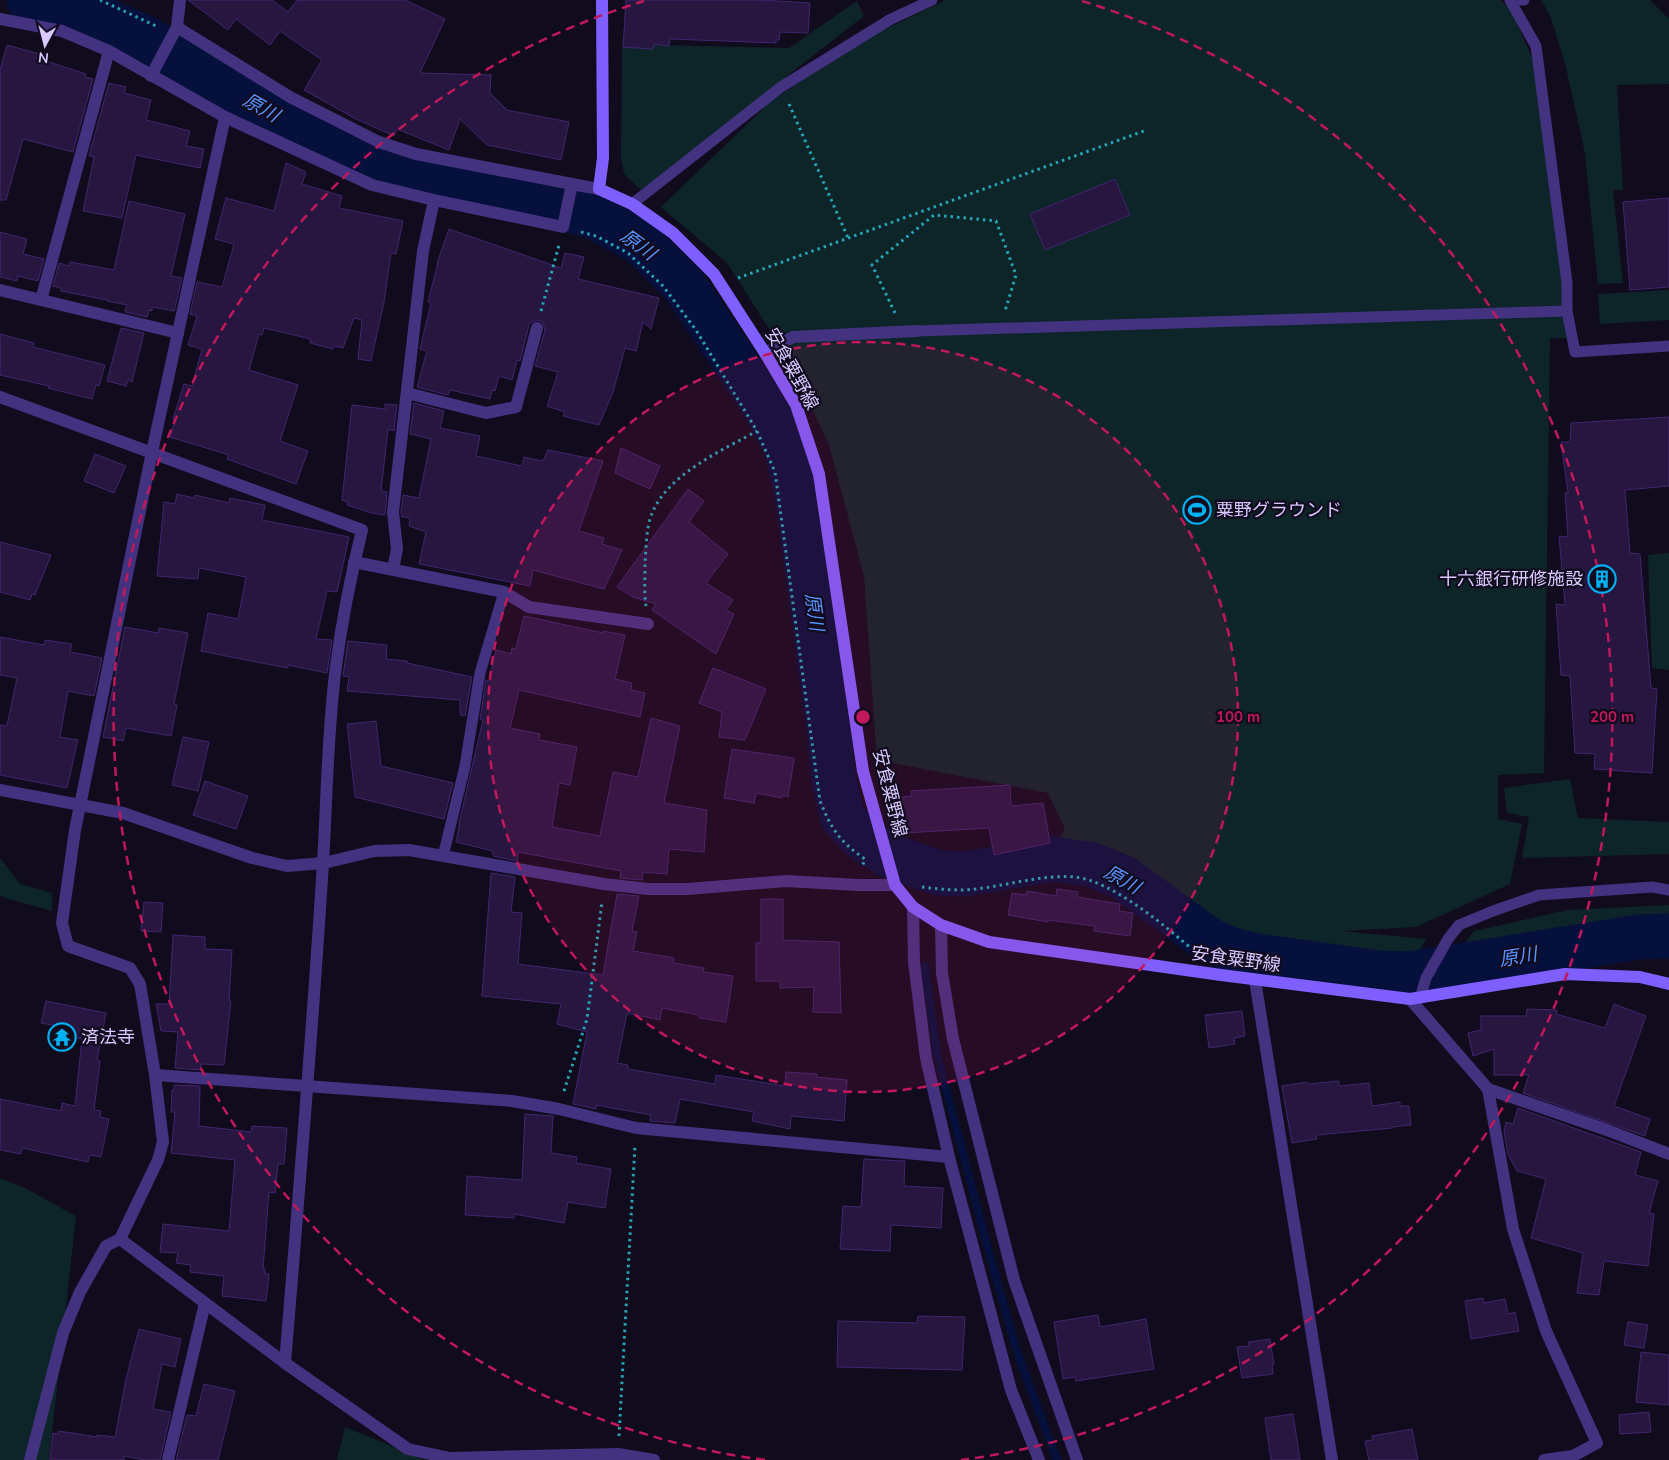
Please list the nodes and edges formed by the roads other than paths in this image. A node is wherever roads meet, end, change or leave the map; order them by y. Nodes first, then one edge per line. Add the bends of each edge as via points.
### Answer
1 (180, 0) edge
2 (602, 0) edge
3 (932, 0) edge
4 (1510, 0) edge
5 (0, 19) edge
6 (174, 32) junction
7 (109, 50) junction
8 (151, 76) junction
9 (225, 117) junction
10 (571, 188) junction
11 (599, 189) junction
12 (434, 200) junction
13 (632, 204) junction
14 (0, 290) edge
15 (42, 300) junction
16 (1567, 311) junction
17 (537, 328) road end
18 (910, 331) joint
19 (178, 333) junction
20 (1669, 346) edge
21 (765, 353) junction
22 (407, 392) junction
23 (0, 397) edge
24 (152, 452) junction
25 (354, 562) junction
26 (393, 569) junction
27 (504, 592) junction
28 (648, 624) road end
29 (0, 790) edge
30 (81, 804) junction
31 (443, 856) junction
32 (324, 863) junction
33 (895, 885) junction
34 (1669, 890) edge
35 (913, 907) junction
36 (941, 926) junction
37 (1255, 980) junction
38 (1669, 984) edge
39 (1415, 999) junction
40 (155, 1075) junction
41 (308, 1086) junction
42 (1488, 1089) junction
43 (1669, 1154) edge
44 (949, 1157) junction
45 (120, 1238) junction
46 (205, 1303) junction
47 (285, 1363) junction
48 (30, 1460) edge
49 (168, 1460) edge
50 (654, 1460) edge
51 (1039, 1460) edge
52 (1076, 1460) edge
53 (1332, 1460) edge
54 (1544, 1460) edge

1 - 6 street
2 - 11 main road via 603,158
3 - 13 lane via 891,19 781,87
4 - 16 lane via 1536,46 1567,283
5 - 7 street via 62,31
6 - 8 street
6 - 10 street via 379,142 416,154
7 - 8 street
7 - 15 street
8 - 9 street
9 - 12 street via 372,185
9 - 19 street
10 - 11 street
10 - 12 street via 564,224
11 - 13 main road, 安食粟野線
12 - 22 street via 423,251
13 - 21 main road, 安食粟野線 via 673,233 714,274
14 - 15 street
15 - 19 street
16 - 18 lane
16 - 20 lane via 1576,352
17 - 22 street via 516,407 486,413
18 - 21 street via 793,337
19 - 24 street
21 - 33 main road, 安食粟野線 via 796,405 819,474 864,771
22 - 26 street via 393,512 397,549
23 - 24 street
24 - 25 street via 362,530
24 - 30 street
25 - 26 street
25 - 32 street via 336,668
26 - 27 street
27 - 28 street via 529,607
27 - 31 lane via 480,673 465,766
29 - 30 street
30 - 32 street via 123,812 252,858 287,866
30 - 40 street via 62,923 68,946 130,968 140,984
31 - 32 street via 409,850 374,851
31 - 33 street via 648,889 786,881
32 - 41 street
33 - 35 main road, 安食粟野線
34 - 39 lane via 1652,887 1539,895 1493,911 1459,926 1448,939
35 - 36 main road, 安食粟野線
35 - 44 street via 914,962 926,1058
36 - 37 main road, 安食粟野線 via 989,942
36 - 52 street via 942,973 952,1039 1014,1280
37 - 39 main road, 安食粟野線
37 - 53 street
38 - 39 main road, 安食粟野線 via 1640,977 1565,974
39 - 42 street
40 - 41 street
40 - 45 street via 162,1142 158,1160
41 - 44 street via 512,1101 558,1108 636,1128
41 - 47 street
42 - 43 street
42 - 54 street via 1513,1229 1546,1331 1597,1442 1573,1456
44 - 51 street via 1011,1390
45 - 46 street
45 - 48 street via 106,1246 80,1292 67,1325
46 - 47 street
46 - 49 street
47 - 50 street via 408,1449 450,1458 618,1454

